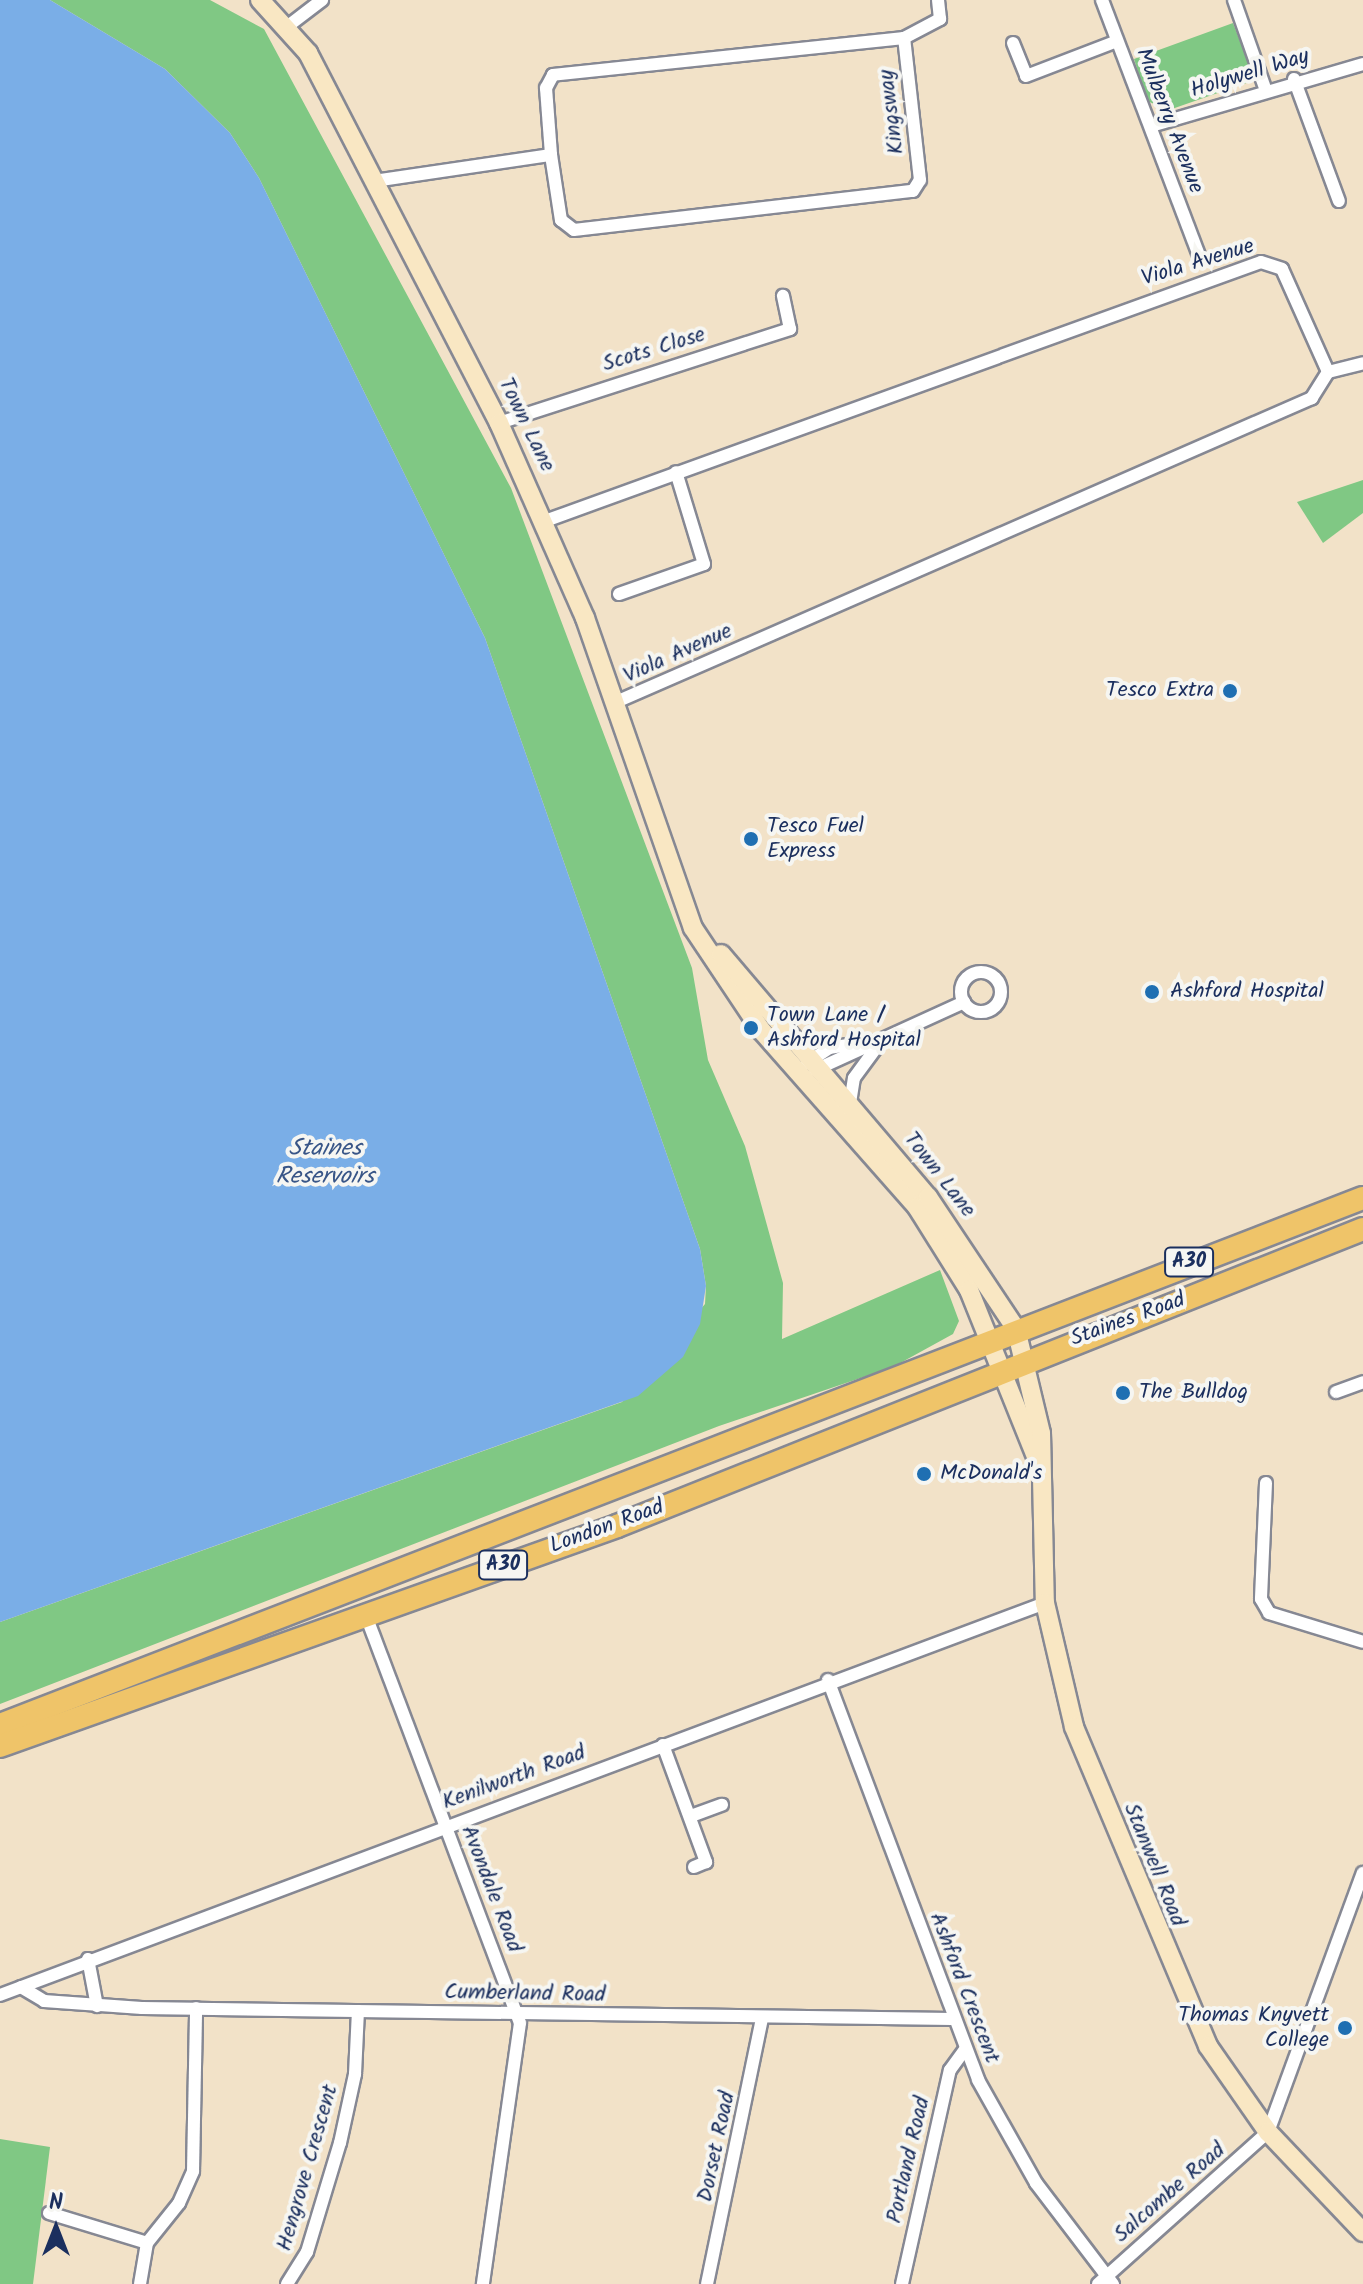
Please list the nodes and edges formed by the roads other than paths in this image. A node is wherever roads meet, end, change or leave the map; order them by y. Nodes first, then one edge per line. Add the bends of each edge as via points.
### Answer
1 (261, 0) edge
2 (322, 0) edge
3 (938, 0) edge
4 (1102, 0) edge
5 (1234, 0) edge
6 (288, 26) junction
7 (904, 38) junction
8 (1117, 41) junction
9 (1013, 43) dead end
10 (1363, 64) edge
11 (1294, 79) junction
12 (1265, 88) junction
13 (1151, 126) junction
14 (551, 155) junction
15 (374, 181) junction
16 (1339, 201) dead end
17 (1199, 256) dead end
18 (783, 296) dead end
19 (1363, 363) edge
20 (1328, 372) junction
21 (499, 423) junction
22 (676, 472) junction
23 (545, 521) junction
24 (619, 594) dead end
25 (614, 703) junction
26 (964, 1002) dead end
27 (883, 1039) junction
28 (811, 1067) junction
29 (850, 1103) junction
30 (1363, 1198) edge
31 (1363, 1229) edge
32 (1016, 1329) junction
33 (990, 1341) junction
34 (1027, 1358) junction
35 (1000, 1370) junction
36 (1363, 1382) edge
37 (1336, 1392) dead end
38 (1037, 1459) junction
39 (1266, 1483) dead end
40 (1045, 1603) junction
41 (365, 1613) junction
42 (1363, 1642) edge
43 (828, 1680) junction
44 (0, 1725) edge
45 (663, 1745) junction
46 (0, 1746) edge
47 (722, 1805) dead end
48 (691, 1816) junction
49 (445, 1825) junction
50 (694, 1867) dead end
51 (1363, 1873) edge
52 (88, 1959) junction
53 (21, 1987) junction
54 (0, 1995) edge
55 (97, 2006) junction
56 (196, 2008) junction
57 (358, 2011) junction
58 (518, 2013) junction
59 (762, 2018) junction
60 (952, 2019) junction
61 (965, 2049) junction
62 (1268, 2132) junction
63 (49, 2213) dead end
64 (1363, 2232) edge
65 (147, 2243) junction
66 (1105, 2281) edge
67 (140, 2284) edge
68 (287, 2284) edge
69 (483, 2284) edge
70 (707, 2284) edge
71 (902, 2284) edge

1 - 6 main road, Town Lane
2 - 6 street
3 - 7 street via 940,19
4 - 8 street, Mulberry Avenue
5 - 12 street
6 - 15 main road, Town Lane
7 - 14 street, Kingsway via 553,75 546,88
7 - 14 street, Kingsway via 920,180 913,191 574,230 561,220
8 - 9 street via 1026,76
8 - 13 street, Mulberry Avenue
10 - 11 street, Holywell Way
11 - 12 street, Holywell Way
11 - 16 street
12 - 13 street, Holywell Way
13 - 17 street, Mulberry Avenue
14 - 15 street
15 - 21 main road, Town Lane
18 - 21 street, Scots Close via 790,329
19 - 20 street
20 - 22 street, Viola Avenue via 1282,269 1261,262
20 - 25 street, Viola Avenue via 1312,398
21 - 23 main road, Town Lane
22 - 23 street, Viola Avenue
22 - 24 street via 704,564
23 - 25 main road, Town Lane
25 - 28 main road, Town Lane via 686,902 727,963
26 - 27 street
27 - 28 street
27 - 29 street via 854,1078
28 - 29 main road, Town Lane
28 - 33 main road, Town Lane via 917,1207 969,1290
29 - 32 main road, Town Lane via 928,1197
30 - 32 highway, Staines Road / A30
31 - 34 highway, Staines Road / A30
32 - 33 highway, A30
32 - 34 main road, Stanwell Road
33 - 35 main road, Town Lane
33 - 44 highway, A30
34 - 35 highway, London Road / A30
34 - 38 main road, Stanwell Road via 1041,1433
35 - 38 main road, Stanwell Road
35 - 41 highway, London Road / A30 via 617,1526
36 - 37 street
38 - 40 main road, Stanwell Road
39 - 42 street via 1261,1599 1269,1613
40 - 43 street, Kenilworth Road
40 - 62 main road, Stanwell Road via 1074,1727 1145,1909 1208,2046
41 - 46 highway, London Road / A30
41 - 49 street, Avondale Road
43 - 45 street, Kenilworth Road
43 - 60 street, Ashford Crescent
45 - 48 street
45 - 49 street, Kenilworth Road
47 - 48 street
48 - 50 street via 706,1862
49 - 52 street, Kenilworth Road
49 - 58 street, Avondale Road
51 - 62 street
52 - 53 street, Kenilworth Road
52 - 55 street
53 - 54 street, Kenilworth Road
53 - 55 street, Cumberland Road via 44,2001
55 - 56 street, Cumberland Road
56 - 57 street, Cumberland Road
56 - 65 street via 193,2171 179,2203
57 - 58 street, Cumberland Road
57 - 68 street, Hengrove Crescent via 355,2074 340,2143 307,2252
58 - 59 street, Cumberland Road
58 - 69 street, Avondale Road
59 - 60 street, Cumberland Road
59 - 70 street, Dorset Road
60 - 61 street, Ashford Crescent
61 - 66 street, Ashford Crescent via 1036,2183
61 - 71 street, Portland Road via 950,2070
62 - 64 main road, Stanwell Road
62 - 66 street, Salcombe Road
63 - 65 street
65 - 67 street

